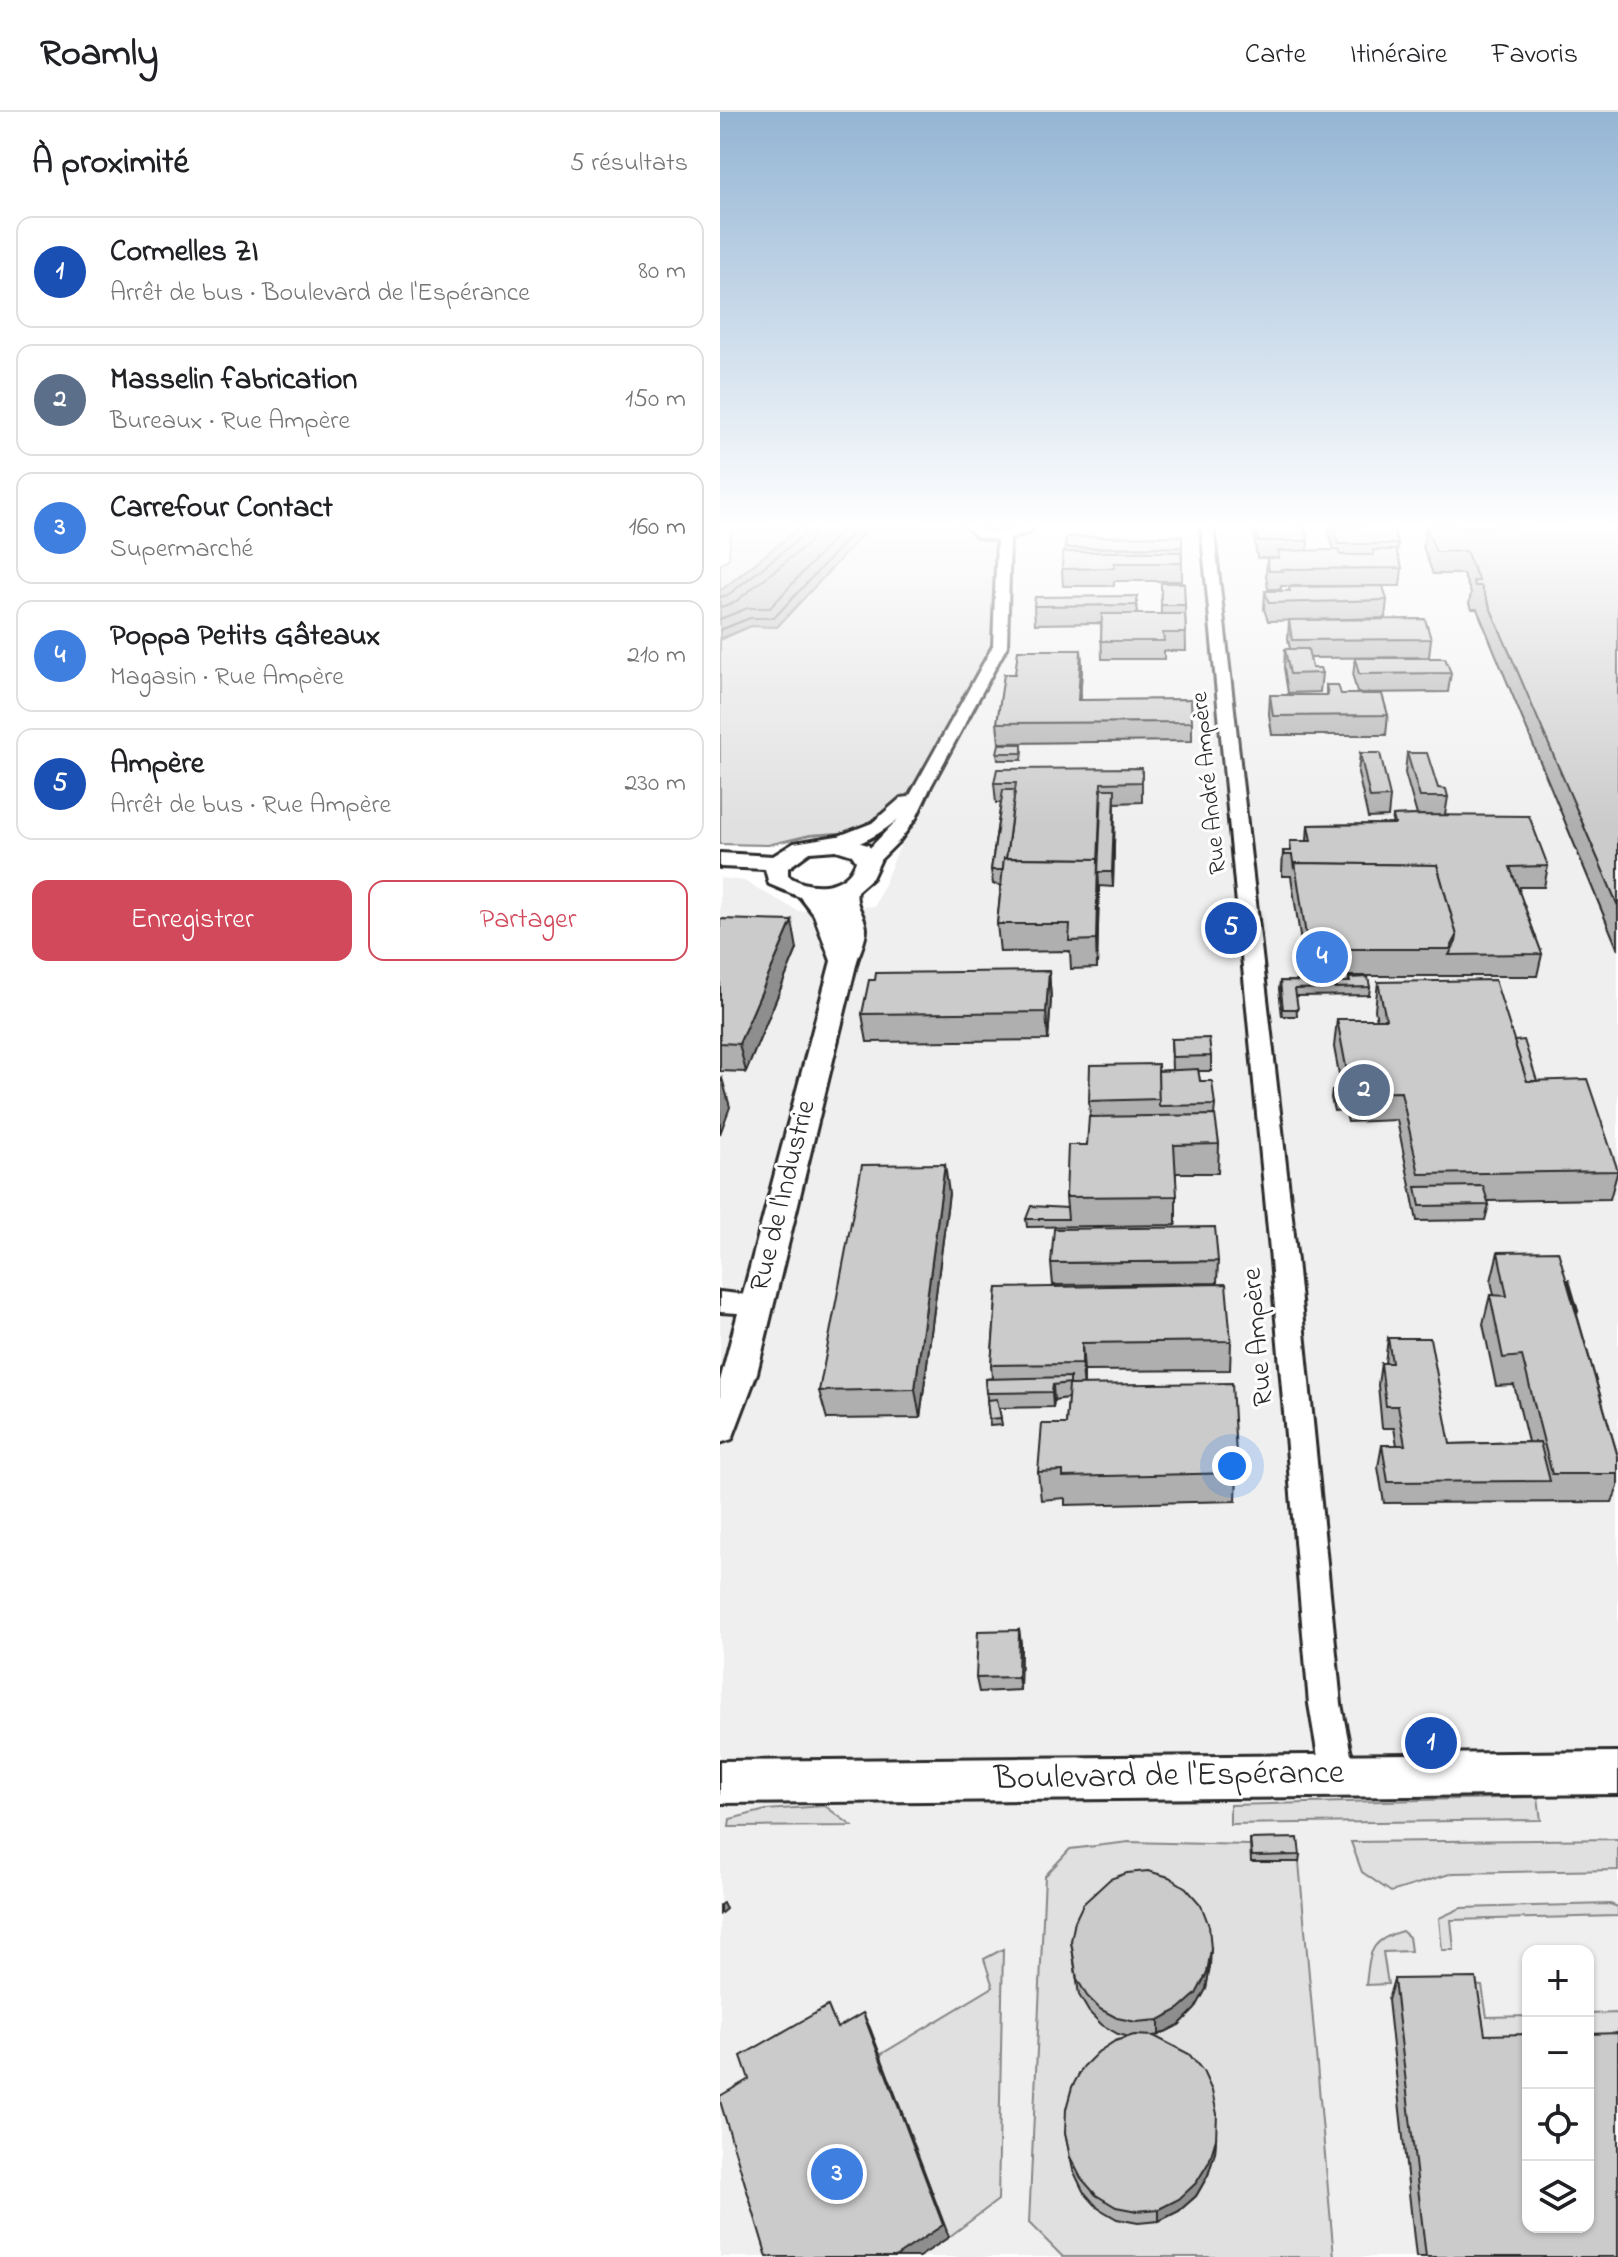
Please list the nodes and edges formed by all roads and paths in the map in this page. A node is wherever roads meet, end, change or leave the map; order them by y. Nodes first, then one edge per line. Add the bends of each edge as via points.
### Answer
1 (1001, 626) edge
2 (1218, 626) edge
3 (922, 786) junction
4 (837, 843) junction
5 (720, 860) edge
6 (868, 861) junction
7 (778, 863) junction
8 (846, 886) junction
9 (808, 892) junction
10 (1246, 892) joint
11 (844, 961) junction
12 (720, 1302) edge
13 (756, 1304) junction
14 (720, 1429) edge
15 (1618, 1773) edge
16 (1338, 1775) junction
17 (720, 1782) edge

1 - 3 street via 1000,646
2 - 10 street, Rue André Ampère
3 - 4 street via 878,827
3 - 6 street via 903,826
4 - 6 street via 860,850
4 - 7 street via 805,846
5 - 7 street
6 - 8 street via 866,872
7 - 9 street via 775,875 781,883
8 - 9 street
8 - 11 street, Rue de l'Industrie via 843,902 855,926
9 - 11 street via 826,914
10 - 16 street, Rue Ampère via 1325,1704
11 - 13 street, Rue de l'Industrie
12 - 13 street
13 - 14 street, Rue de l'Industrie
15 - 16 street, Boulevard de l'Espérance
16 - 17 street, Boulevard de l'Espérance

